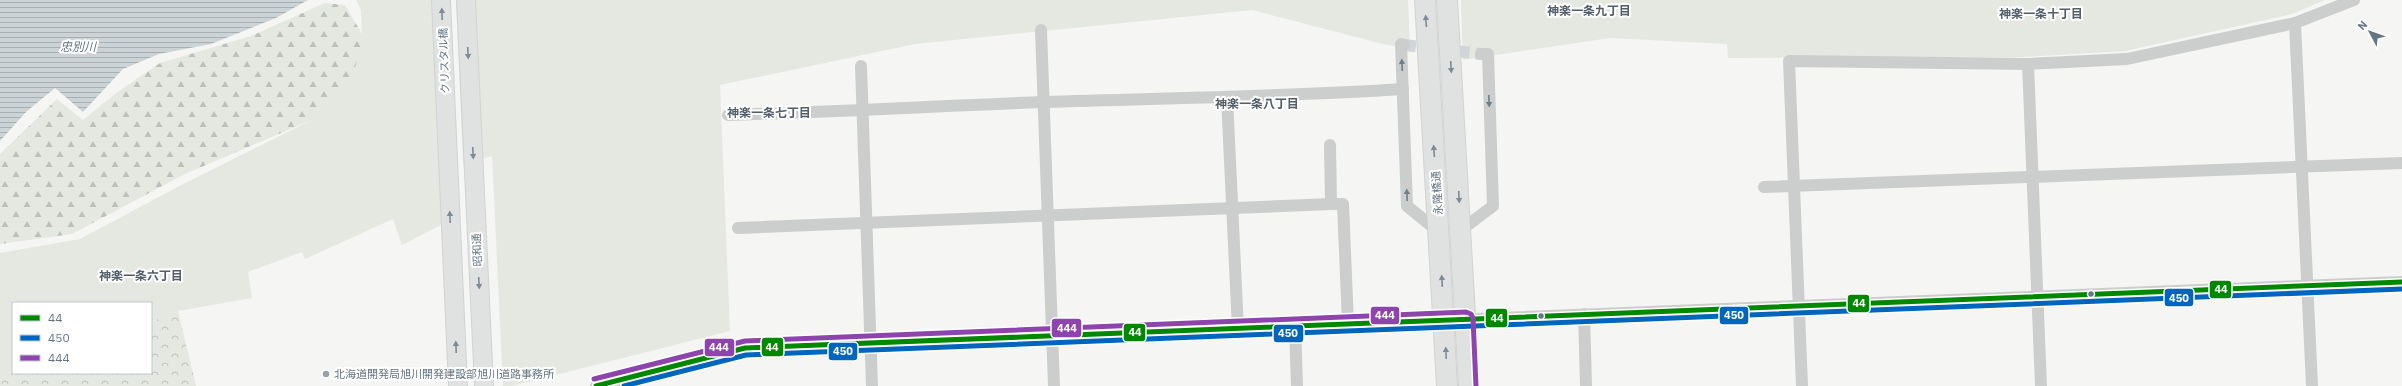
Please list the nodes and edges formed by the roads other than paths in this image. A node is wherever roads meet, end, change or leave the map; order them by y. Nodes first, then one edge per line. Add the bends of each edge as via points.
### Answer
1 (441, 0) edge
2 (466, 0) edge
3 (1425, 0) edge
4 (1447, 0) edge
5 (2354, 0) edge
6 (2295, 23) junction
7 (1041, 30) dead end
8 (1404, 44) dead end
9 (1481, 54) dead end
10 (2028, 64) junction
11 (861, 66) dead end
12 (1403, 89) junction
13 (1227, 98) junction
14 (1044, 102) junction
15 (864, 111) junction
16 (728, 115) dead end
17 (1330, 145) dead end
18 (2402, 163) edge
19 (2301, 168) junction
20 (2034, 178) junction
21 (1794, 186) junction
22 (1764, 187) dead end
23 (1331, 204) junction
24 (1232, 209) junction
25 (1048, 217) junction
26 (867, 222) junction
27 (738, 228) dead end
28 (1461, 230) junction
29 (1439, 232) junction
30 (2402, 282) edge
31 (2308, 286) junction
32 (2037, 296) junction
33 (1799, 306) junction
34 (1584, 314) junction
35 (1466, 319) junction
36 (1444, 320) junction
37 (1348, 324) junction
38 (1295, 326) junction
39 (1238, 328) junction
40 (1052, 337) junction
41 (869, 344) junction
42 (458, 386) edge
43 (484, 386) edge
44 (596, 386) edge
45 (872, 386) edge
46 (1054, 386) edge
47 (1297, 386) edge
48 (1447, 386) edge
49 (1469, 386) edge
50 (1586, 386) edge
51 (1802, 386) edge
52 (2041, 386) edge
53 (2312, 386) edge

42 -> 1 street, クリスタル橋
2 -> 43 street, 昭和通
29 -> 3 main road, 永隆橋通
4 -> 28 main road, 永隆橋通
5 - 6 street
6 - 10 street via 2127,59
6 - 19 street
7 - 14 street
12 -> 8 street via 1401,44
9 -> 28 street via 1488,54 1493,206
10 - 20 street
10 - 21 street via 1789,61
11 - 15 street
12 - 13 street
29 -> 12 street via 1407,206
13 - 14 street
13 - 24 street
14 - 15 street
14 - 25 street
15 - 16 street
15 - 26 street
17 - 23 street
18 - 19 street
19 - 20 street
19 - 31 street
20 - 21 street
20 - 32 street
21 - 22 street
21 - 33 street
23 - 24 street
23 - 37 street via 1343,204
24 - 25 street
24 - 39 street
25 - 26 street
25 - 40 street
26 - 27 street
26 - 41 street
28 - 35 main road, 永隆橋通
36 -> 29 main road, 永隆橋通
30 - 31 street
31 - 32 street
31 - 53 street
32 - 33 street
32 - 52 street
33 - 34 street
33 - 51 street
34 - 35 street
34 - 50 street
35 - 36 street
35 - 49 main road, 永隆橋通
36 - 37 street
48 -> 36 main road, 永隆橋通
37 - 38 street
38 - 39 street
38 - 47 street
39 - 40 street
40 - 41 street
40 - 46 street
41 - 44 street via 745,348
41 - 45 street

